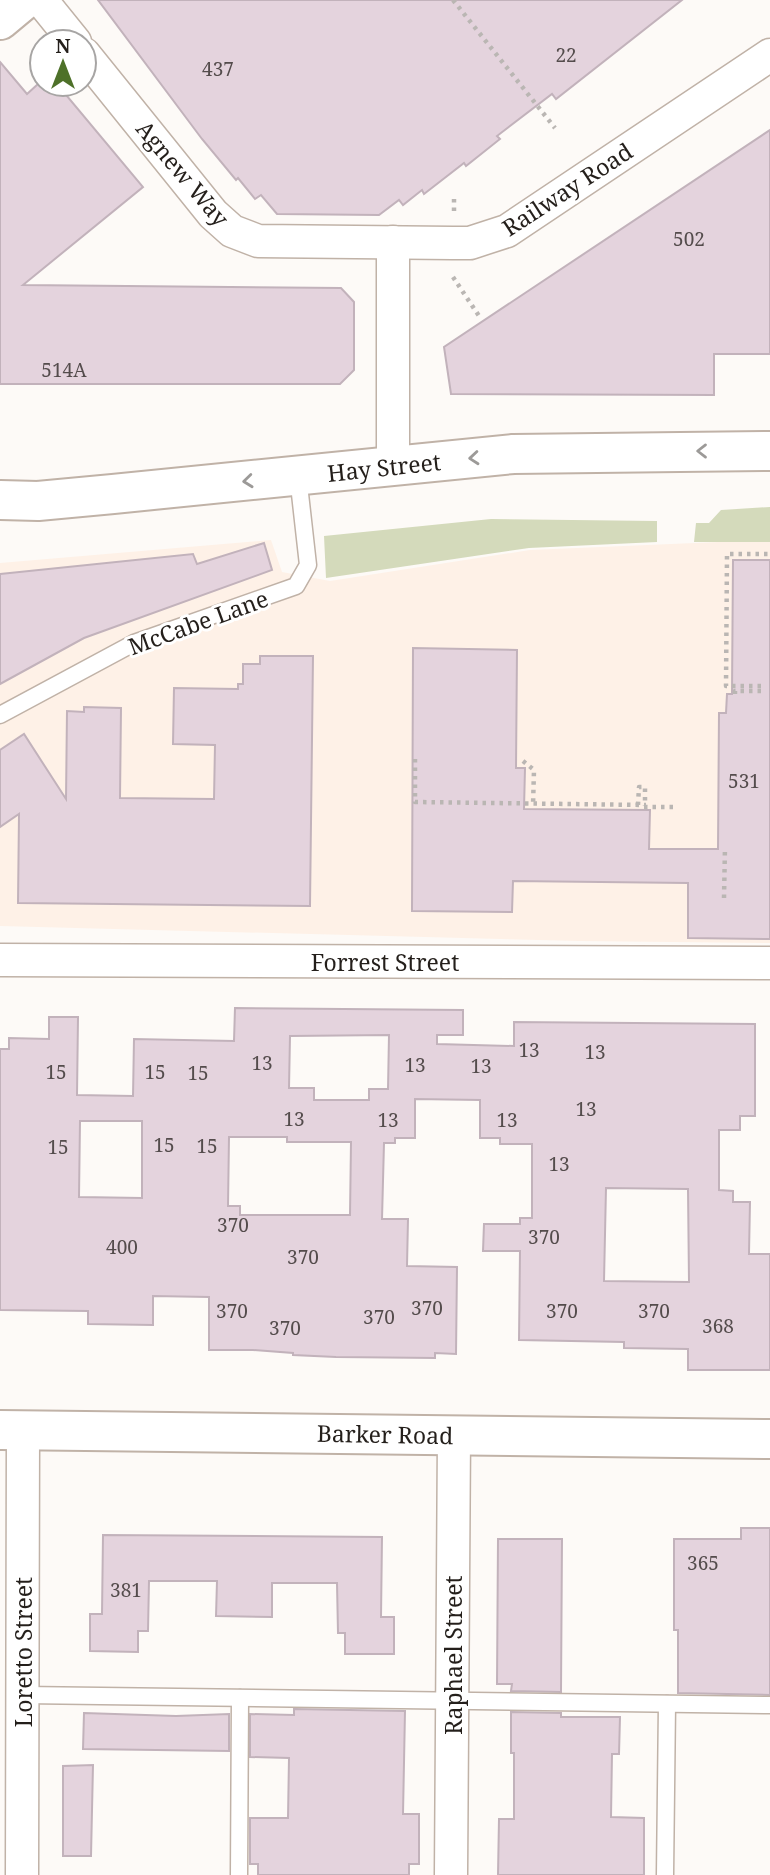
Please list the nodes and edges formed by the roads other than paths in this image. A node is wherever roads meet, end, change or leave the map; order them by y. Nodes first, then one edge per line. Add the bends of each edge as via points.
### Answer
1 (24, 0) edge
2 (41, 0) edge
3 (0, 20) edge
4 (64, 28) edge
5 (770, 55) edge
6 (98, 71) edge
7 (393, 242) junction
8 (770, 451) edge
9 (393, 465) junction
10 (298, 476) junction
11 (0, 500) edge
12 (38, 501) junction
13 (0, 520) edge
14 (0, 715) edge
15 (0, 960) edge
16 (770, 963) edge
17 (11, 1430) edge
18 (454, 1435) junction
19 (770, 1439) edge
20 (23, 1695) junction
21 (240, 1698) junction
22 (453, 1700) junction
23 (667, 1704) junction
24 (770, 1705) edge
25 (22, 1875) edge
26 (239, 1875) edge
27 (451, 1875) edge
28 (665, 1875) edge

1 - 3 main road
2 - 4 street
5 - 7 street, Railway Road via 507,231 470,243
6 - 7 street, Agnew Way via 213,214 232,231 258,241
7 - 9 street
8 -> 9 main road, Hay Street via 513,454
9 - 10 main road, Hay Street
10 -> 12 main road, Hay Street
10 - 14 lane, McCabe Lane via 308,565 296,586 134,643
11 - 12 main road, Hay Street
12 - 13 main road
15 - 16 street, Forrest Street
17 - 18 main road, Barker Road
17 - 20 street, Loretto Street
18 - 19 main road, Barker Road
18 - 22 street, Raphael Street
20 - 21 lane
20 - 25 street, Loretto Street
21 - 22 lane
21 - 26 lane
22 - 23 lane
22 - 27 street, Raphael Street
23 - 24 lane
23 - 28 lane

